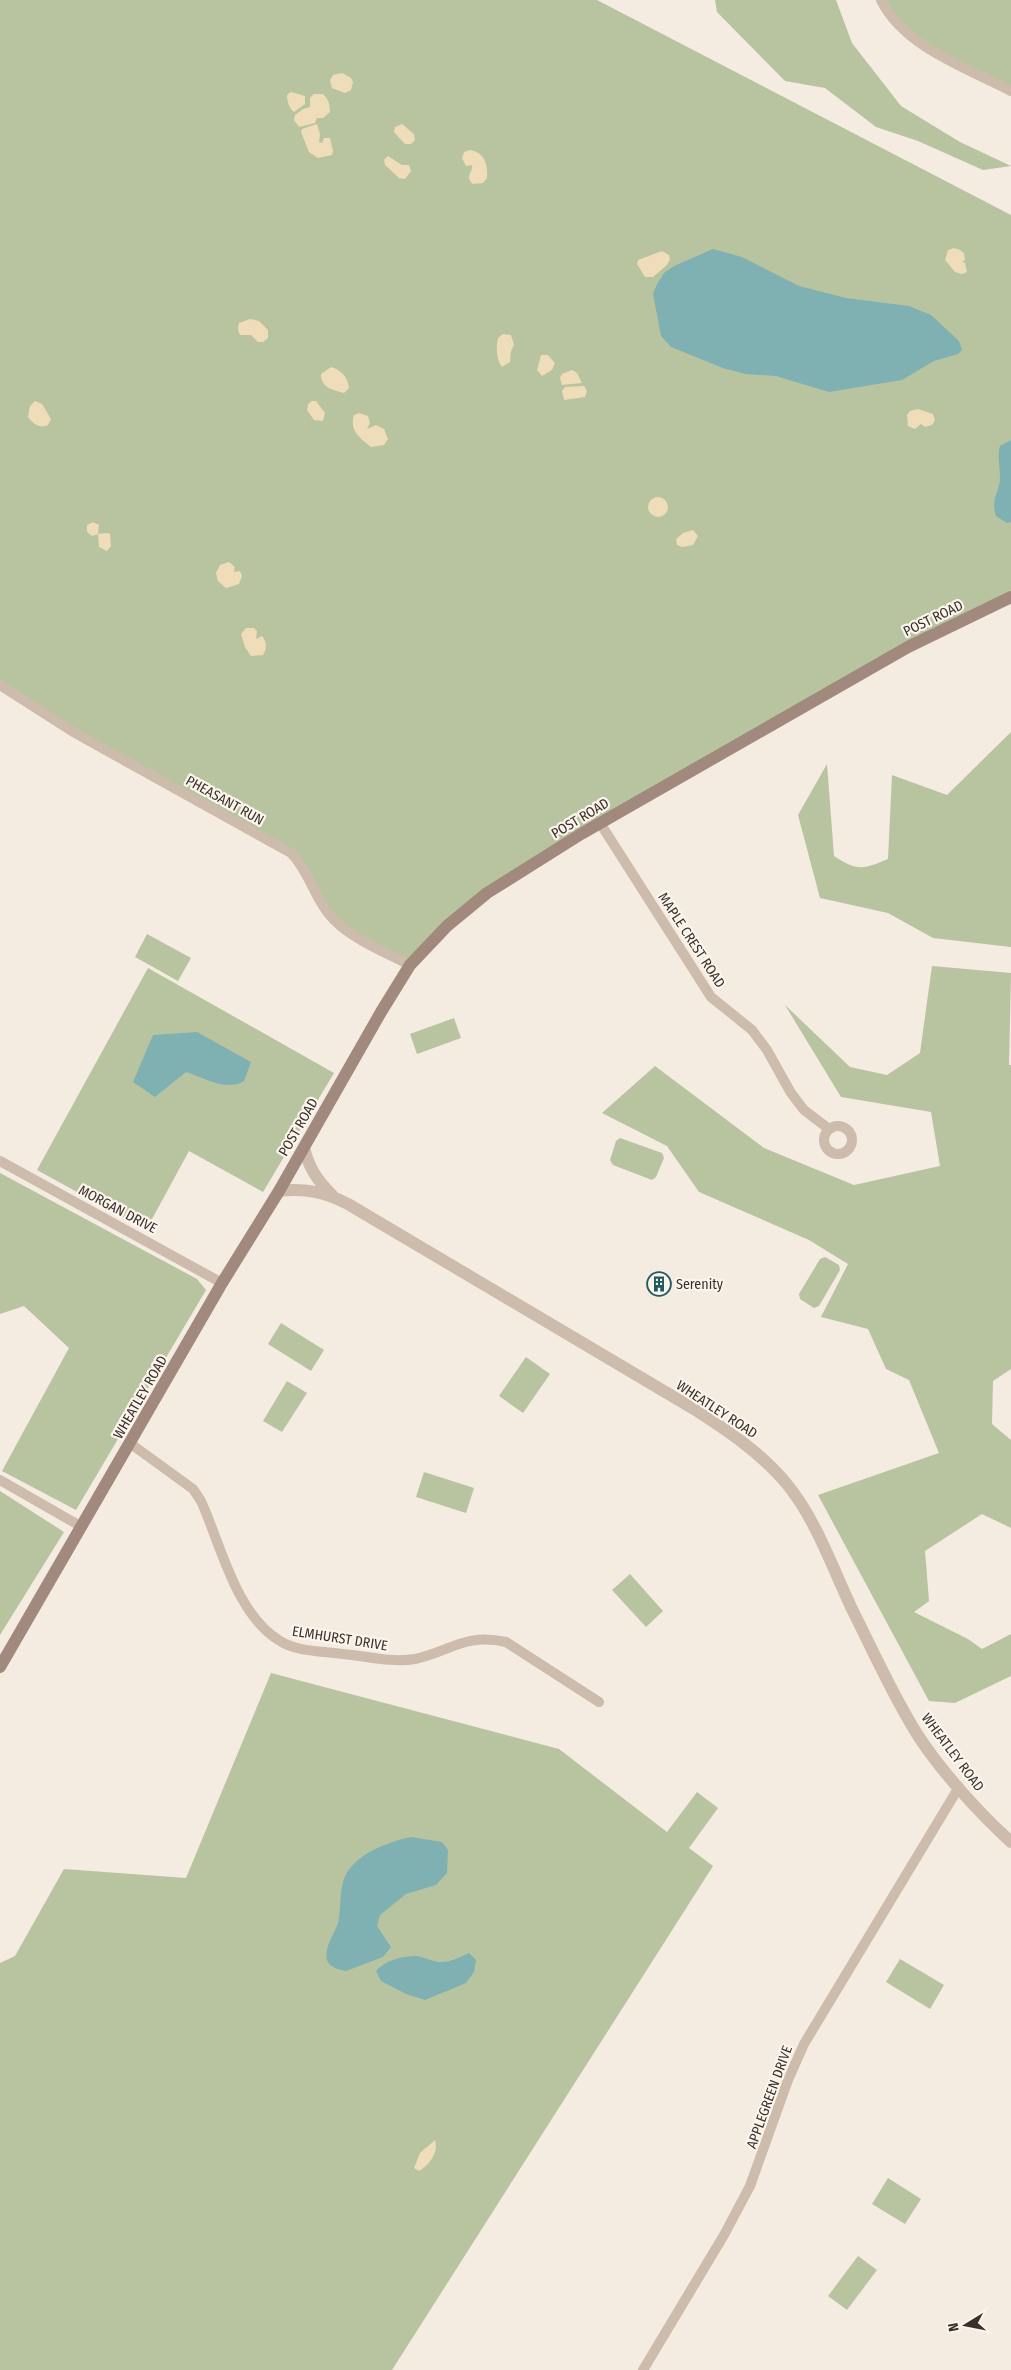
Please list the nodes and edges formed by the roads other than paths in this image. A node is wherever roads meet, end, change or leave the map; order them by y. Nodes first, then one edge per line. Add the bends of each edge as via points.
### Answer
1 (881, 0) edge
2 (1011, 91) edge
3 (1011, 597) edge
4 (0, 685) edge
5 (600, 823) junction
6 (410, 965) junction
7 (829, 1128) dead end
8 (304, 1148) junction
9 (0, 1161) edge
10 (279, 1190) junction
11 (334, 1196) junction
12 (222, 1283) junction
13 (131, 1444) junction
14 (0, 1480) edge
15 (82, 1527) junction
16 (0, 1667) edge
17 (600, 1702) dead end
18 (959, 1787) junction
19 (1011, 1842) edge
20 (643, 2370) edge

1 - 2 street via 893,21 922,45
3 - 5 main road, POST ROAD via 908,647
4 - 6 street, PHEASANT RUN via 75,733 291,853 302,864 334,920
5 - 6 main road, POST ROAD via 487,894 447,926
5 - 7 street, MAPLE CREST ROAD via 711,997 752,1030 804,1110
6 - 8 main road, POST ROAD
8 - 10 main road, POST ROAD
8 - 11 street, WHEATLEY ROAD via 318,1181
9 - 12 street, MORGAN DRIVE
10 - 11 street, WHEATLEY ROAD via 309,1189
10 - 12 main road, WHEATLEY ROAD
11 - 18 street, WHEATLEY ROAD via 694,1410 731,1433 762,1458 787,1484 810,1517 892,1691 918,1735
12 - 13 main road, WHEATLEY ROAD
13 - 15 main road, WHEATLEY ROAD
13 - 17 street, ELMHURST DRIVE via 193,1489 244,1602 264,1628 281,1642 301,1648 396,1660 414,1659 469,1640 493,1639 506,1642
14 - 15 street
15 - 16 main road, WHEATLEY ROAD
18 - 19 street, WHEATLEY ROAD
18 - 20 street, APPLEGREEN DRIVE via 804,2044 750,2186

